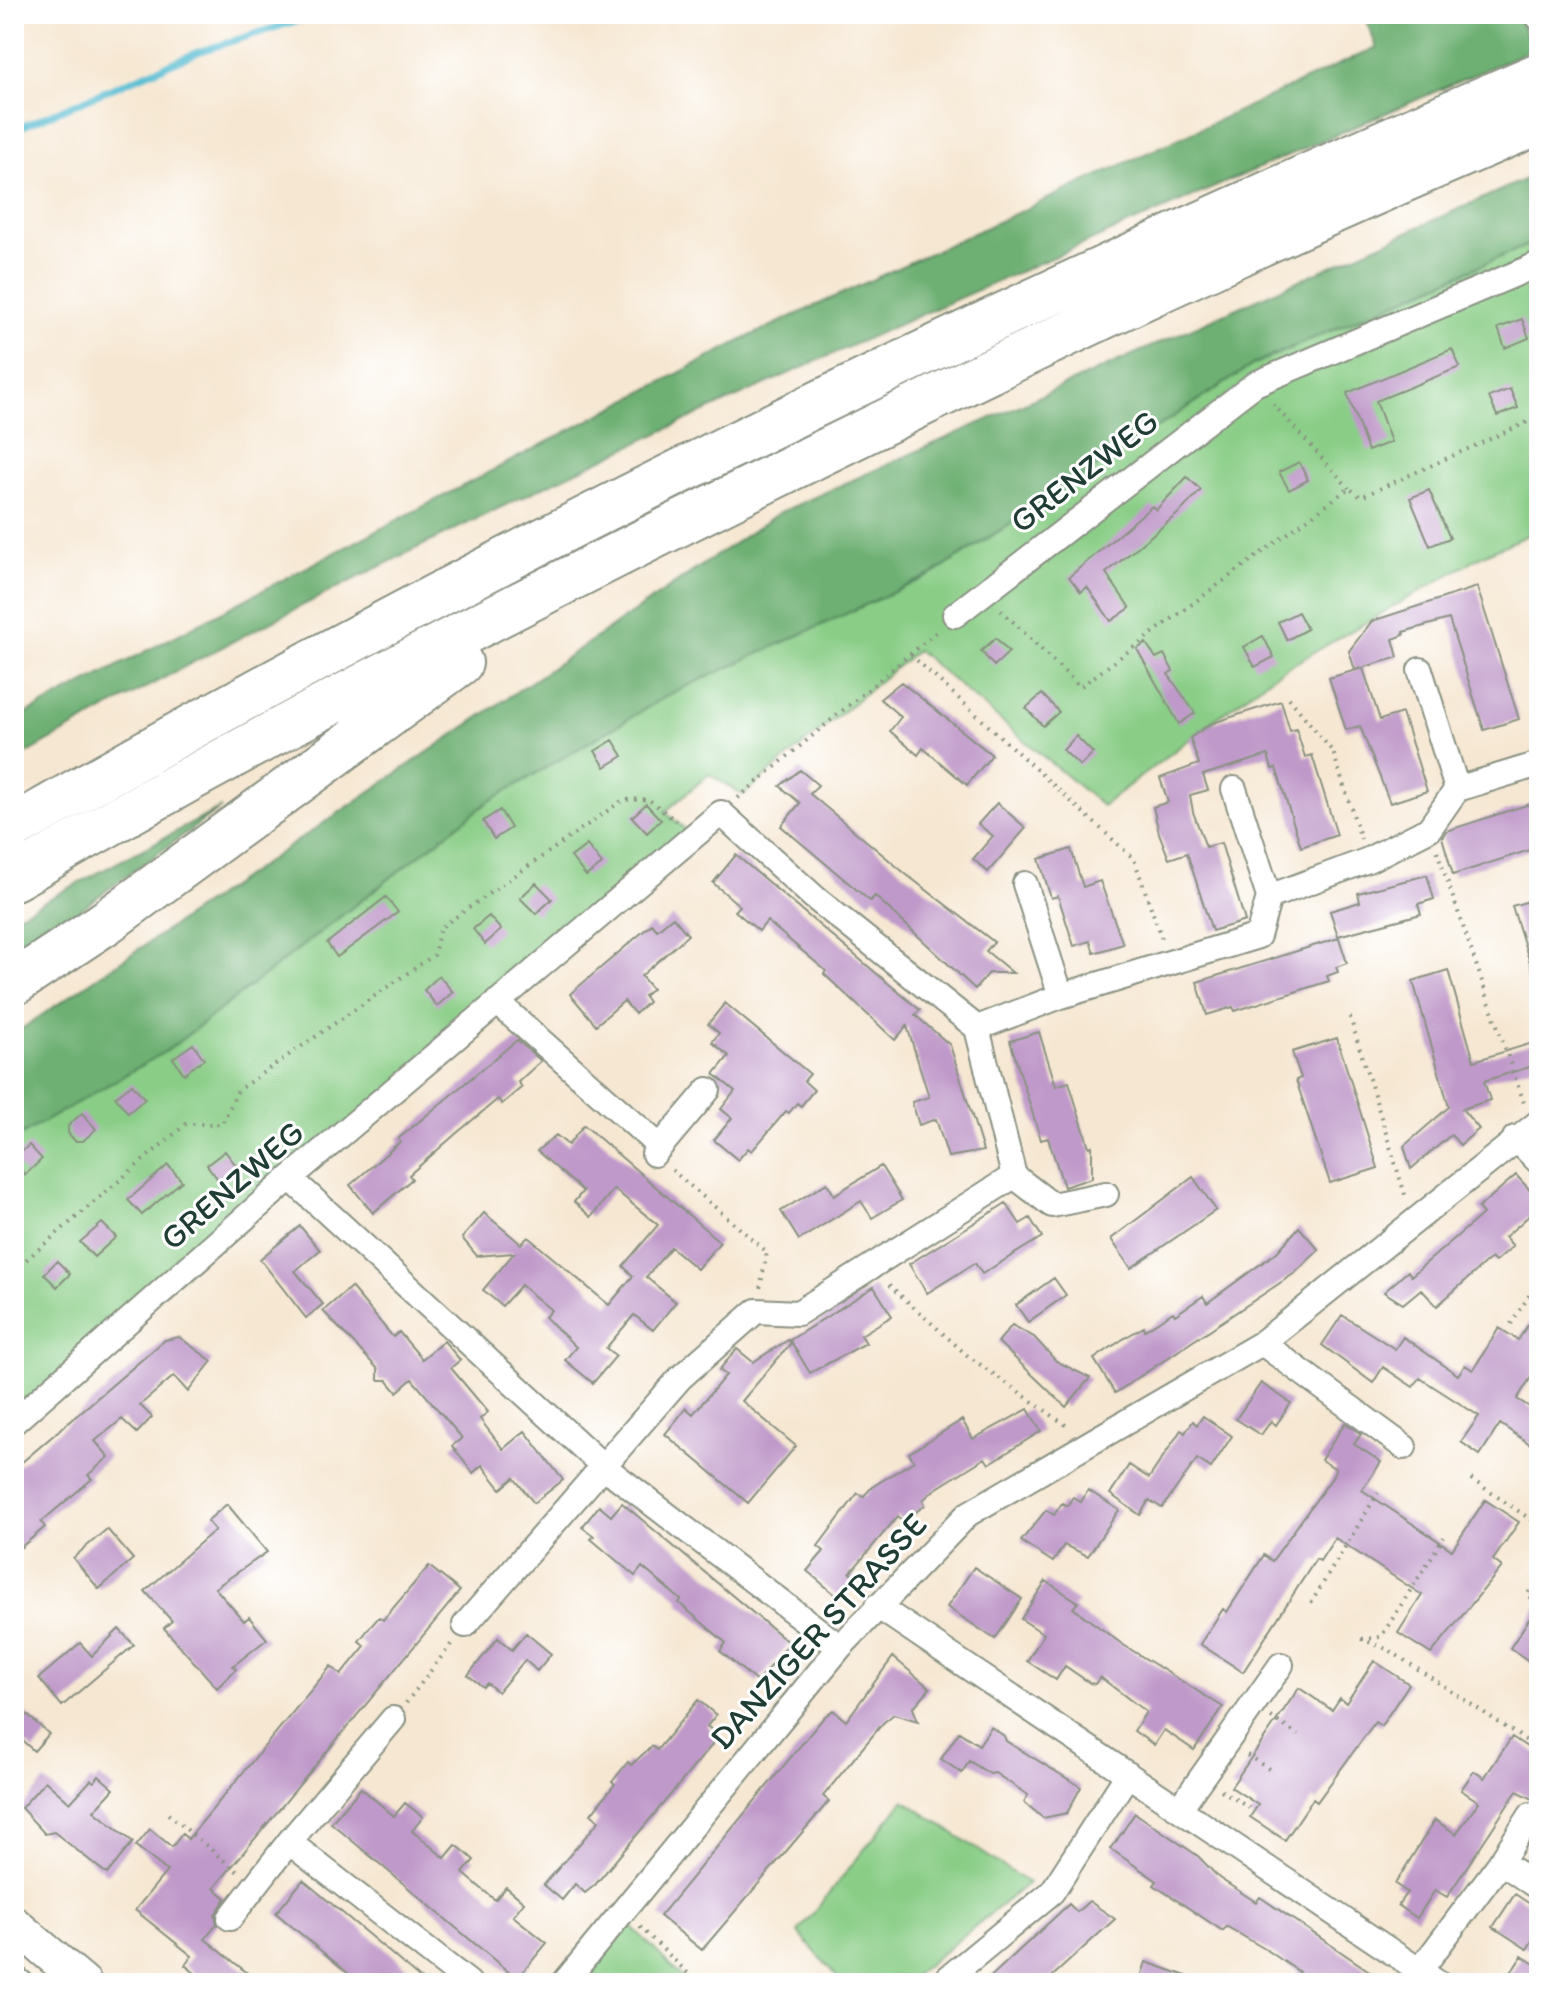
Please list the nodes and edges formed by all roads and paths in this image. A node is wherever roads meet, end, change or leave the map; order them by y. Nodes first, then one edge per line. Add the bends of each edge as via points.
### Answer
1 (1539, 75) edge
2 (1539, 122) edge
3 (1539, 264) edge
4 (1255, 384) junction
5 (1539, 417) edge
6 (1349, 488) junction
7 (668, 529) junction
8 (955, 615) junction
9 (911, 655) junction
10 (1420, 670) dead end
11 (1289, 698) dead end
12 (1539, 764) edge
13 (1234, 789) dead end
14 (1457, 789) junction
15 (721, 813) junction
16 (14, 827) edge
17 (1429, 829) junction
18 (693, 836) junction
19 (1368, 860) junction
20 (14, 878) edge
21 (1025, 884) dead end
22 (1269, 897) junction
23 (1170, 964) junction
24 (14, 983) edge
25 (1061, 996) junction
26 (497, 1002) junction
27 (1350, 1017) dead end
28 (977, 1028) junction
29 (708, 1090) dead end
30 (1529, 1129) edge
31 (657, 1150) junction
32 (1539, 1162) edge
33 (1014, 1176) junction
34 (290, 1178) junction
35 (1106, 1194) dead end
36 (1413, 1220) junction
37 (869, 1267) junction
38 (14, 1270) edge
39 (1539, 1280) edge
40 (756, 1311) junction
41 (1511, 1324) dead end
42 (1262, 1343) junction
43 (14, 1422) edge
44 (1091, 1443) junction
45 (1404, 1447) dead end
46 (603, 1466) junction
47 (1471, 1479) dead end
48 (1378, 1493) dead end
49 (1539, 1525) edge
50 (1444, 1537) dead end
51 (1539, 1578) edge
52 (1311, 1603) dead end
53 (1539, 1603) edge
54 (877, 1606) junction
55 (465, 1625) joint
56 (840, 1647) junction
57 (1281, 1665) dead end
58 (1253, 1704) junction
59 (393, 1719) joint
60 (1298, 1735) dead end
61 (1228, 1743) junction
62 (1539, 1749) edge
63 (1272, 1771) dead end
64 (1128, 1774) junction
65 (1202, 1778) junction
66 (1180, 1808) junction
67 (1249, 1808) dead end
68 (168, 1814) dead end
69 (1539, 1820) edge
70 (289, 1842) junction
71 (1501, 1862) junction
72 (255, 1886) junction
73 (1539, 1888) edge
74 (624, 1911) junction
75 (230, 1918) dead end
76 (14, 1924) edge
77 (1429, 1976) edge
78 (14, 1977) edge
79 (21, 1983) edge
80 (84, 1983) edge
81 (469, 1983) edge
82 (564, 1983) edge
83 (698, 1983) edge
84 (942, 1983) edge

1 - 16 highway via 1184,231 755,434 542,540
2 - 7 highway via 1056,337
3 - 4 street, GRENZWEG
4 - 6 path
4 - 8 street, GRENZWEG
5 - 6 path via 1361,497
6 - 8 path via 1080,687 998,607
7 - 20 highway via 120,816
7 - 24 highway via 437,677 105,923
8 - 9 path
9 - 15 path
9 - 23 path via 1134,859
10 - 14 street
11 - 19 path via 1333,752
12 - 14 street
13 - 22 street
14 - 17 street
15 - 18 street, GRENZWEG
15 - 28 street via 815,898
17 - 19 street
17 - 30 path
18 - 26 street, GRENZWEG
18 - 38 path via 648,799 623,800 440,928 434,955 238,1090 222,1124 186,1124
19 - 22 street
21 - 25 street
22 - 23 street via 1258,936
23 - 25 street
25 - 28 street
26 - 31 street
26 - 34 street, GRENZWEG
27 - 36 path
28 - 33 street
29 - 31 street
30 - 32 street
30 - 36 street, DANZIGER STRASSE
31 - 40 path via 767,1252
33 - 35 street via 1052,1205
33 - 37 street
34 - 43 street, GRENZWEG
34 - 46 street
36 - 42 street, DANZIGER STRASSE
37 - 40 street via 798,1313
37 - 44 path via 968,1356
39 - 41 path
40 - 46 street via 680,1378
42 - 44 street, DANZIGER STRASSE
42 - 45 street
44 - 54 street, DANZIGER STRASSE via 968,1514
46 - 55 street
46 - 56 street
47 - 49 path
48 - 52 path
50 - 62 path via 1381,1637 1361,1639 1389,1650
51 - 53 path via 1527,1595
54 - 56 street, DANZIGER STRASSE
54 - 64 street
55 - 59 path
56 - 74 street, DANZIGER STRASSE
57 - 58 street
58 - 60 path
58 - 61 street
59 - 70 street
61 - 63 path
61 - 65 street
64 - 66 street
64 - 84 street via 1052,1892
65 - 66 street
65 - 67 path
66 - 77 street
68 - 72 path
69 - 71 street via 1531,1815
70 - 72 street
70 - 81 street
71 - 73 street
71 - 77 street
72 - 75 street
74 - 82 street, DANZIGER STRASSE
74 - 83 path
76 - 80 street
78 - 79 street

